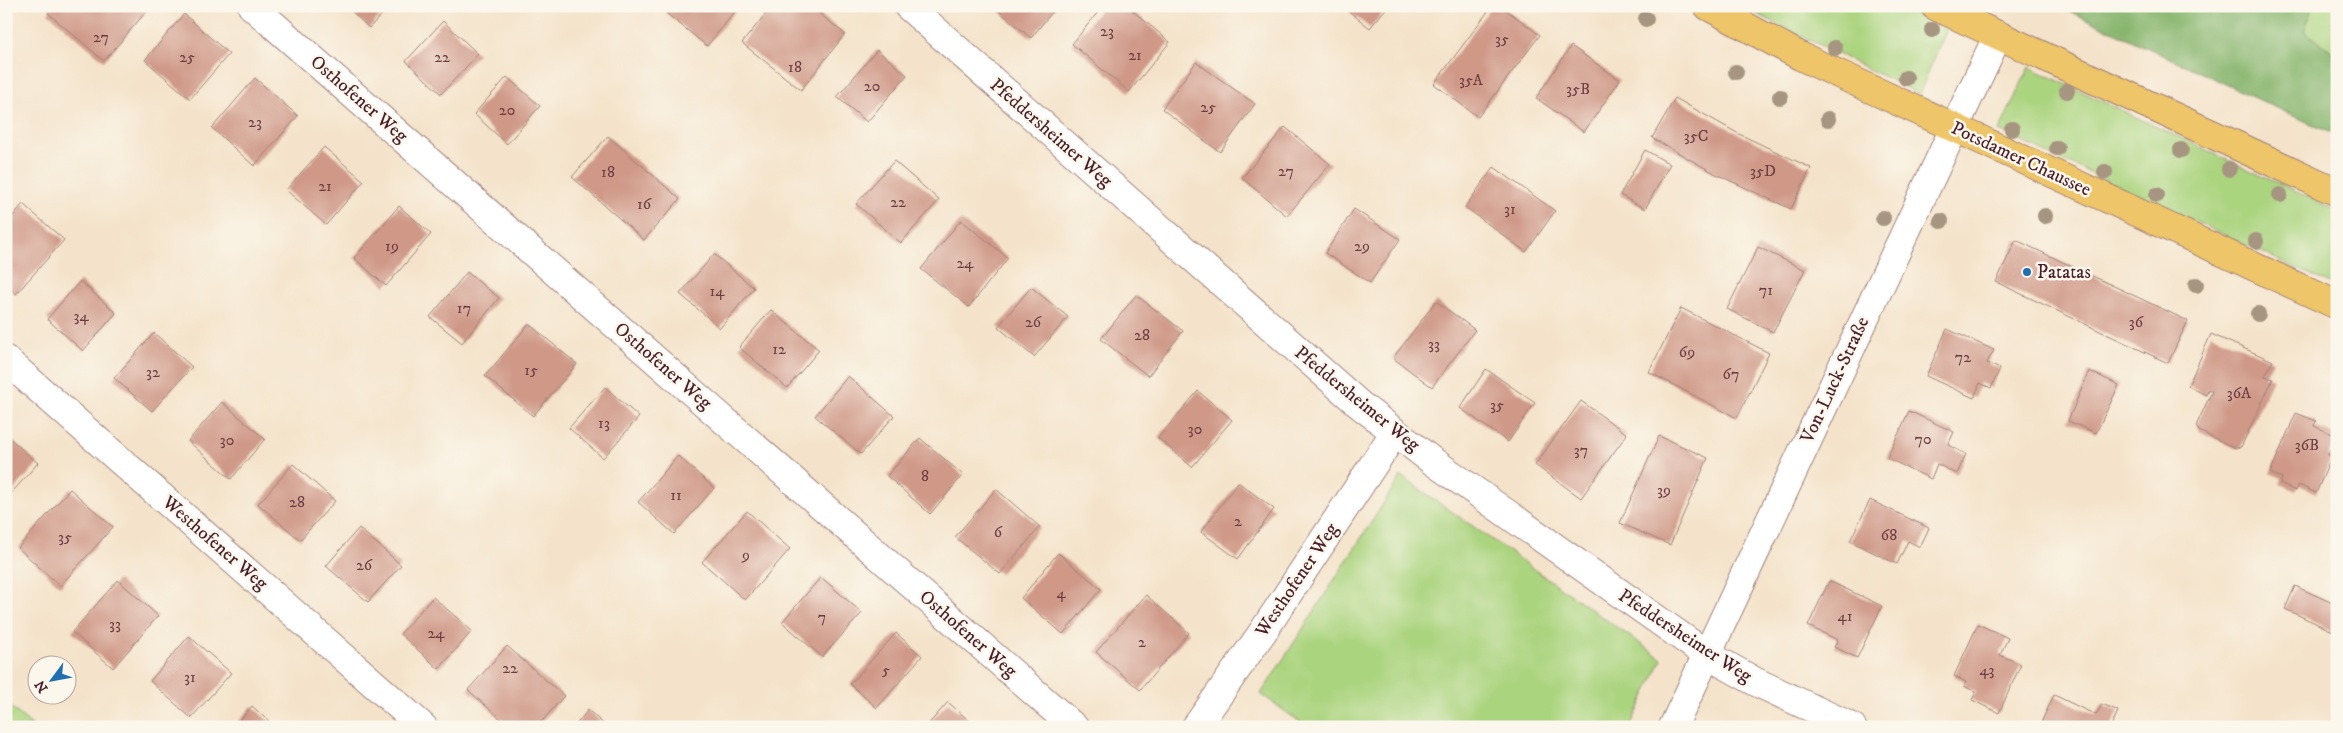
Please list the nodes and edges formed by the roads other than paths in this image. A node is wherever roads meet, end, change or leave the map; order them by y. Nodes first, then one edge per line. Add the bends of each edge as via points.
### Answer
1 (252, 6) edge
2 (908, 6) edge
3 (1708, 6) edge
4 (1935, 6) edge
5 (1998, 35) junction
6 (1953, 127) junction
7 (2337, 192) edge
8 (2337, 305) edge
9 (6, 360) edge
10 (1395, 432) junction
11 (1706, 654) junction
12 (423, 727) edge
13 (1074, 727) edge
14 (1196, 727) edge
15 (1673, 727) edge
16 (1852, 727) edge

1 - 13 street, Osthofener Weg
2 - 10 street, Pfeddersheimer Weg via 1360,405
3 - 6 main road, Potsdamer Chaussee via 1800,56
4 - 5 main road
5 - 6 street, Von-Luck-Straße
5 - 7 main road
6 - 8 main road, Potsdamer Chaussee
6 - 11 street, Von-Luck-Straße
9 - 12 street, Westhofener Weg
10 - 11 street, Pfeddersheimer Weg
10 - 14 street, Westhofener Weg
11 - 15 street, Von-Luck-Straße
11 - 16 street, Pfeddersheimer Weg via 1756,682

